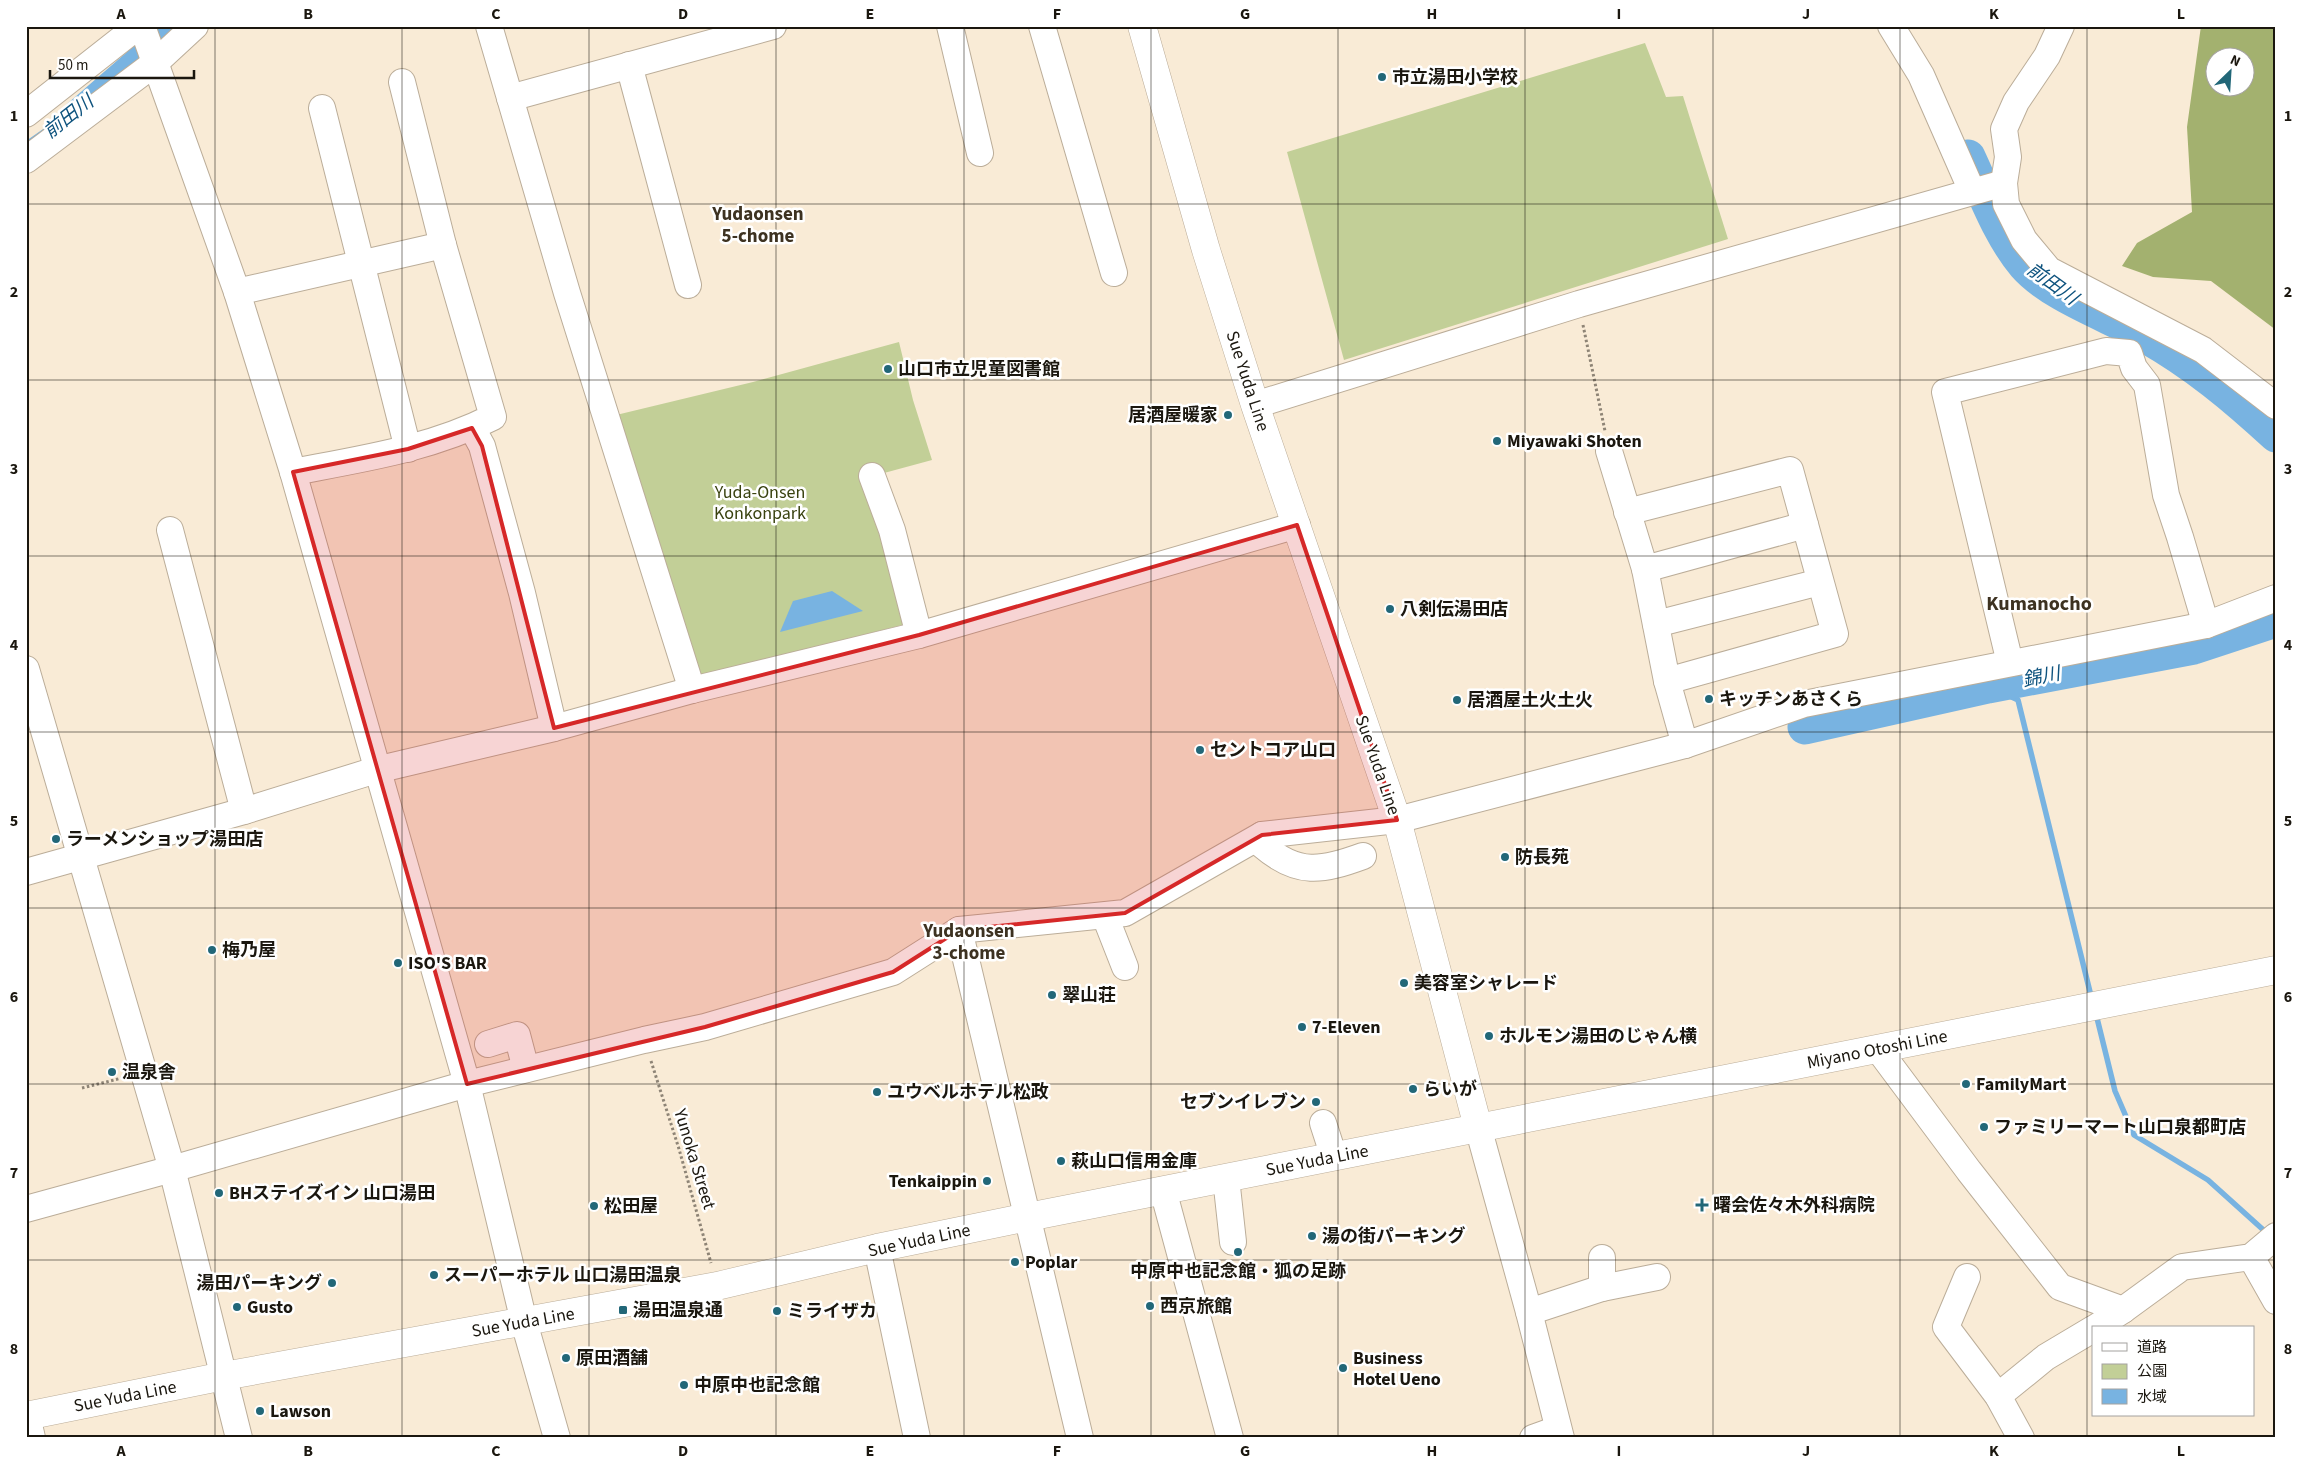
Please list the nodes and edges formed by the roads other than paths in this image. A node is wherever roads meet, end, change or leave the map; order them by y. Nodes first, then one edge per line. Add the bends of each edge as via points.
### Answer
1 (195, 26) edge
2 (489, 26) edge
3 (773, 26) edge
4 (950, 26) edge
5 (1042, 26) edge
6 (1142, 26) edge
7 (1891, 26) edge
8 (2061, 26) edge
9 (146, 40) edge
10 (629, 65) junction
11 (402, 82) dead end
12 (510, 98) junction
13 (322, 108) dead end
14 (26, 114) edge
15 (980, 153) dead end
16 (26, 160) edge
17 (2004, 182) junction
18 (1972, 190) junction
19 (443, 245) junction
20 (360, 263) junction
21 (1114, 273) dead end
22 (688, 284) dead end
23 (237, 292) junction
24 (1255, 405) junction
25 (2276, 406) edge
26 (472, 428) junction
27 (408, 449) junction
28 (1609, 451) road end
29 (292, 472) junction
30 (872, 476) dead end
31 (1627, 512) junction
32 (1297, 525) junction
33 (1805, 525) junction
34 (170, 530) dead end
35 (1645, 569) junction
36 (1820, 582) junction
37 (2276, 598) edge
38 (1656, 624) junction
39 (2206, 625) junction
40 (919, 635) junction
41 (2010, 663) junction
42 (26, 669) edge
43 (1667, 681) junction
44 (692, 690) junction
45 (554, 728) junction
46 (1685, 745) junction
47 (376, 770) junction
48 (244, 811) junction
49 (1397, 820) junction
50 (1262, 835) junction
51 (1363, 856) dead end
52 (82, 857) junction
53 (26, 872) edge
54 (1105, 916) junction
55 (959, 930) junction
56 (1125, 967) dead end
57 (2276, 970) edge
58 (488, 1044) dead end
59 (1878, 1049) junction
60 (526, 1069) junction
61 (467, 1084) junction
62 (1323, 1123) dead end
63 (1478, 1127) junction
64 (1334, 1157) junction
65 (172, 1169) junction
66 (1226, 1178) junction
67 (1163, 1190) junction
68 (26, 1209) edge
69 (1028, 1217) junction
70 (1233, 1242) dead end
71 (877, 1248) junction
72 (2266, 1248) edge
73 (1602, 1258) dead end
74 (1657, 1277) dead end
75 (1967, 1277) dead end
76 (1602, 1288) junction
77 (2276, 1301) edge
78 (2124, 1310) junction
79 (1529, 1312) junction
80 (524, 1322) junction
81 (2097, 1326) edge
82 (2092, 1329) edge
83 (224, 1376) junction
84 (1998, 1396) junction
85 (28, 1423) edge
86 (1560, 1433) edge
87 (239, 1438) edge
88 (557, 1438) edge
89 (917, 1438) edge
90 (1080, 1438) edge
91 (1230, 1438) edge
92 (1533, 1438) edge
93 (2022, 1438) edge

1 - 9 street
2 - 12 street
3 - 10 street
4 - 15 street
5 - 21 street
6 - 24 main road, Sue Yuda Line via 1206,250
7 - 18 street via 1921,75
8 - 17 street via 2047,56 2016,102 2004,129 2008,157
9 - 14 street
9 - 16 street
9 - 23 street
10 - 12 street
10 - 22 street
11 - 19 street
12 - 44 street via 567,293
13 - 20 street
17 - 18 street
17 - 25 street via 2006,204 2024,240 2049,270 2203,350
18 - 24 street via 1579,304
19 - 20 street
19 - 26 street via 493,417
20 - 23 street
20 - 27 street
23 - 29 street
24 - 32 main road, Sue Yuda Line
26 - 27 street
26 - 45 street via 482,446
27 - 29 street
28 - 31 street
29 - 47 street
30 - 40 street via 892,530
31 - 33 street via 1790,470
31 - 35 street
32 - 40 street
32 - 49 main road, Sue Yuda Line
33 - 35 street
33 - 36 street
34 - 48 street
35 - 38 street
36 - 38 street
36 - 43 street via 1835,634
37 - 39 street
38 - 43 street
39 - 41 street
39 - 41 street via 2166,496 2147,385 2134,368 2129,353 2106,351 1945,392
40 - 44 street
41 - 46 street via 1804,704
42 - 52 street
43 - 46 street
44 - 45 street
45 - 47 street
46 - 49 street
47 - 48 street
47 - 61 street
48 - 52 street
49 - 50 street
49 - 63 main road, Sue Yuda Line
50 - 51 street via 1262,845 1277,858 1308,868 1332,867
50 - 54 street via 1158,896 1124,913
52 - 53 street
52 - 65 street
54 - 55 street
54 - 56 street
55 - 60 street via 893,972 705,1027
55 - 69 street
57 - 59 main road, Miyano Otoshi Line
58 - 60 street via 517,1035
59 - 63 main road, Miyano Otoshi Line
59 - 78 street via 2060,1286
60 - 61 street
61 - 65 street
61 - 80 street
62 - 64 street
63 - 64 main road, Sue Yuda Line
63 - 79 street
64 - 66 main road, Sue Yuda Line
65 - 68 street
65 - 83 street
66 - 67 main road, Sue Yuda Line
66 - 70 street
67 - 69 main road, Sue Yuda Line
67 - 91 street
69 - 71 main road, Sue Yuda Line
69 - 90 street
71 - 80 main road, Sue Yuda Line via 718,1286
71 - 89 street
72 - 77 street
72 - 78 street via 2182,1267
73 - 76 street
74 - 76 street
75 - 84 street via 1946,1327
76 - 79 street
78 - 81 street
79 - 86 street
80 - 83 main road, Sue Yuda Line
80 - 88 street
82 - 84 street via 2046,1357
83 - 85 main road, Sue Yuda Line
83 - 87 street
84 - 93 street
86 - 92 street

